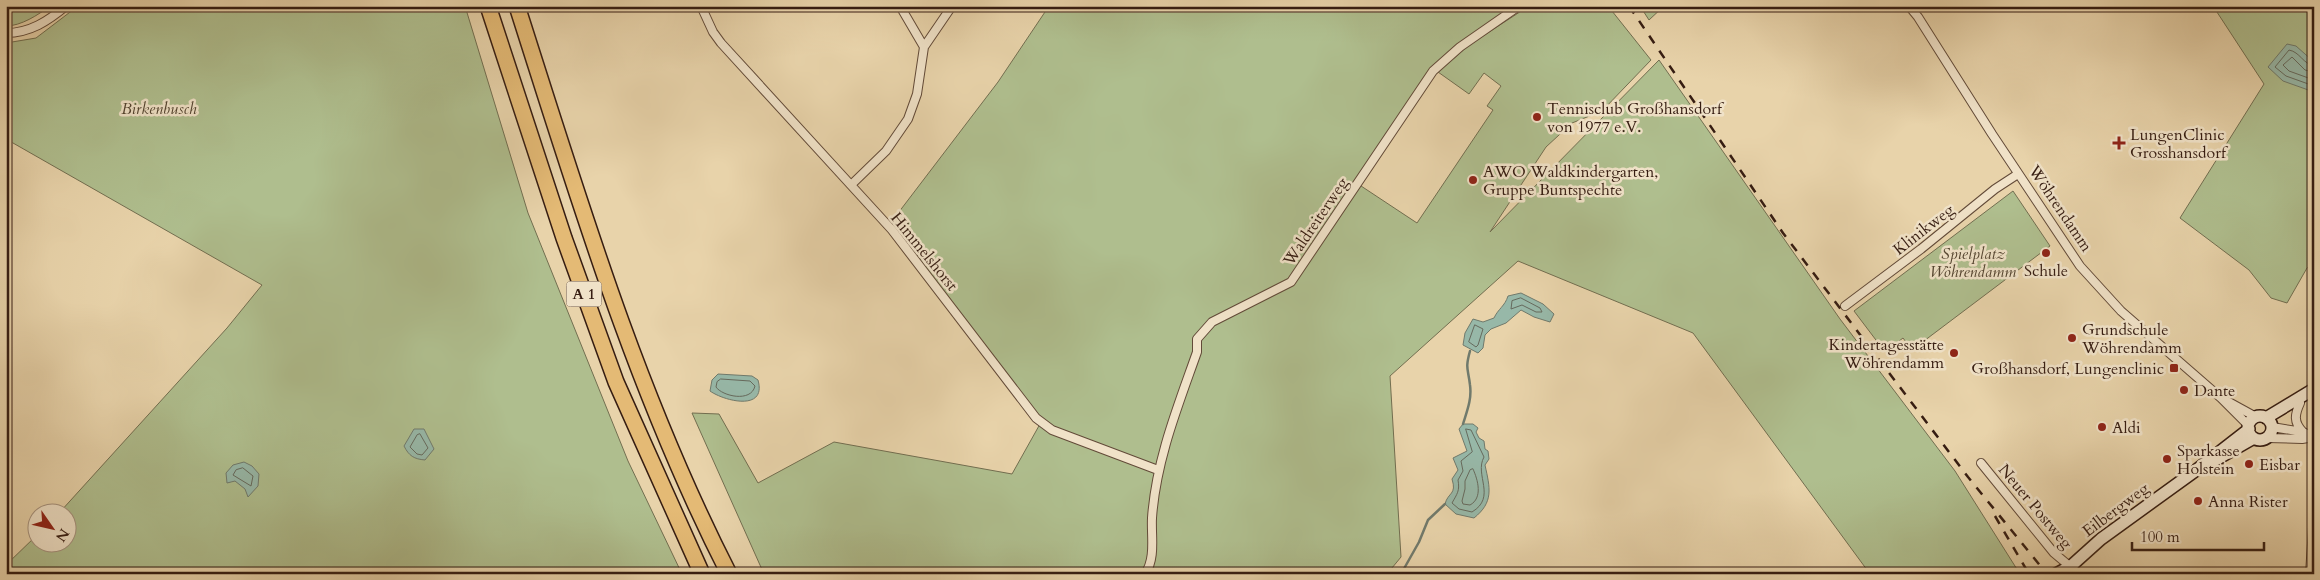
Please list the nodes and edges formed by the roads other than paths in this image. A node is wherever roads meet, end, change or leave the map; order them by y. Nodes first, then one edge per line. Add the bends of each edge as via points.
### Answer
1 (66, 6) edge
2 (488, 6) edge
3 (518, 6) edge
4 (701, 6) edge
5 (900, 6) edge
6 (952, 6) edge
7 (1519, 6) edge
8 (1909, 6) edge
9 (6, 33) edge
10 (924, 47) junction
11 (2018, 174) junction
12 (851, 185) junction
13 (1845, 306) dead end
14 (2314, 389) edge
15 (2300, 403) junction
16 (2261, 427) junction
17 (2303, 432) junction
18 (2314, 437) edge
19 (1982, 463) dead end
20 (1158, 470) junction
21 (2314, 512) edge
22 (2313, 550) edge
23 (2075, 570) edge
24 (702, 574) edge
25 (729, 574) edge
26 (1146, 574) edge
27 (2056, 574) edge
28 (2310, 574) edge

1 - 9 street via 49,20 26,31
2 - 24 highway, A 1 via 616,382
3 - 25 highway, A 1 via 587,226 638,372
4 - 12 street, Himmelshorst via 721,43
5 - 10 street
6 - 10 street
7 - 20 street, Waldreiterweg via 1460,47 1433,71 1291,282 1212,322 1197,339 1197,352
8 - 11 street, Wöhrendamm
10 - 12 street via 917,94 908,119 886,151
11 - 13 street, Klinikweg
11 - 16 street, Wöhrendamm via 2066,248 2121,311 2221,398
12 - 20 street, Himmelshorst via 914,257 1036,418 1052,430
14 - 15 main road
14 - 16 main road
15 - 16 main road
15 - 17 street via 2295,416
16 - 17 street, Wöhrendamm
16 - 18 street, Wöhrendamm via 2302,439
16 - 23 main road, Eilbergweg via 2101,539
17 - 18 street, Wöhrendamm
19 - 23 street, Neuer Postweg via 2054,553
20 - 26 street, Waldreiterweg via 1152,518 1152,555
21 - 22 street
22 - 28 street
23 - 27 main road, Eilbergweg

